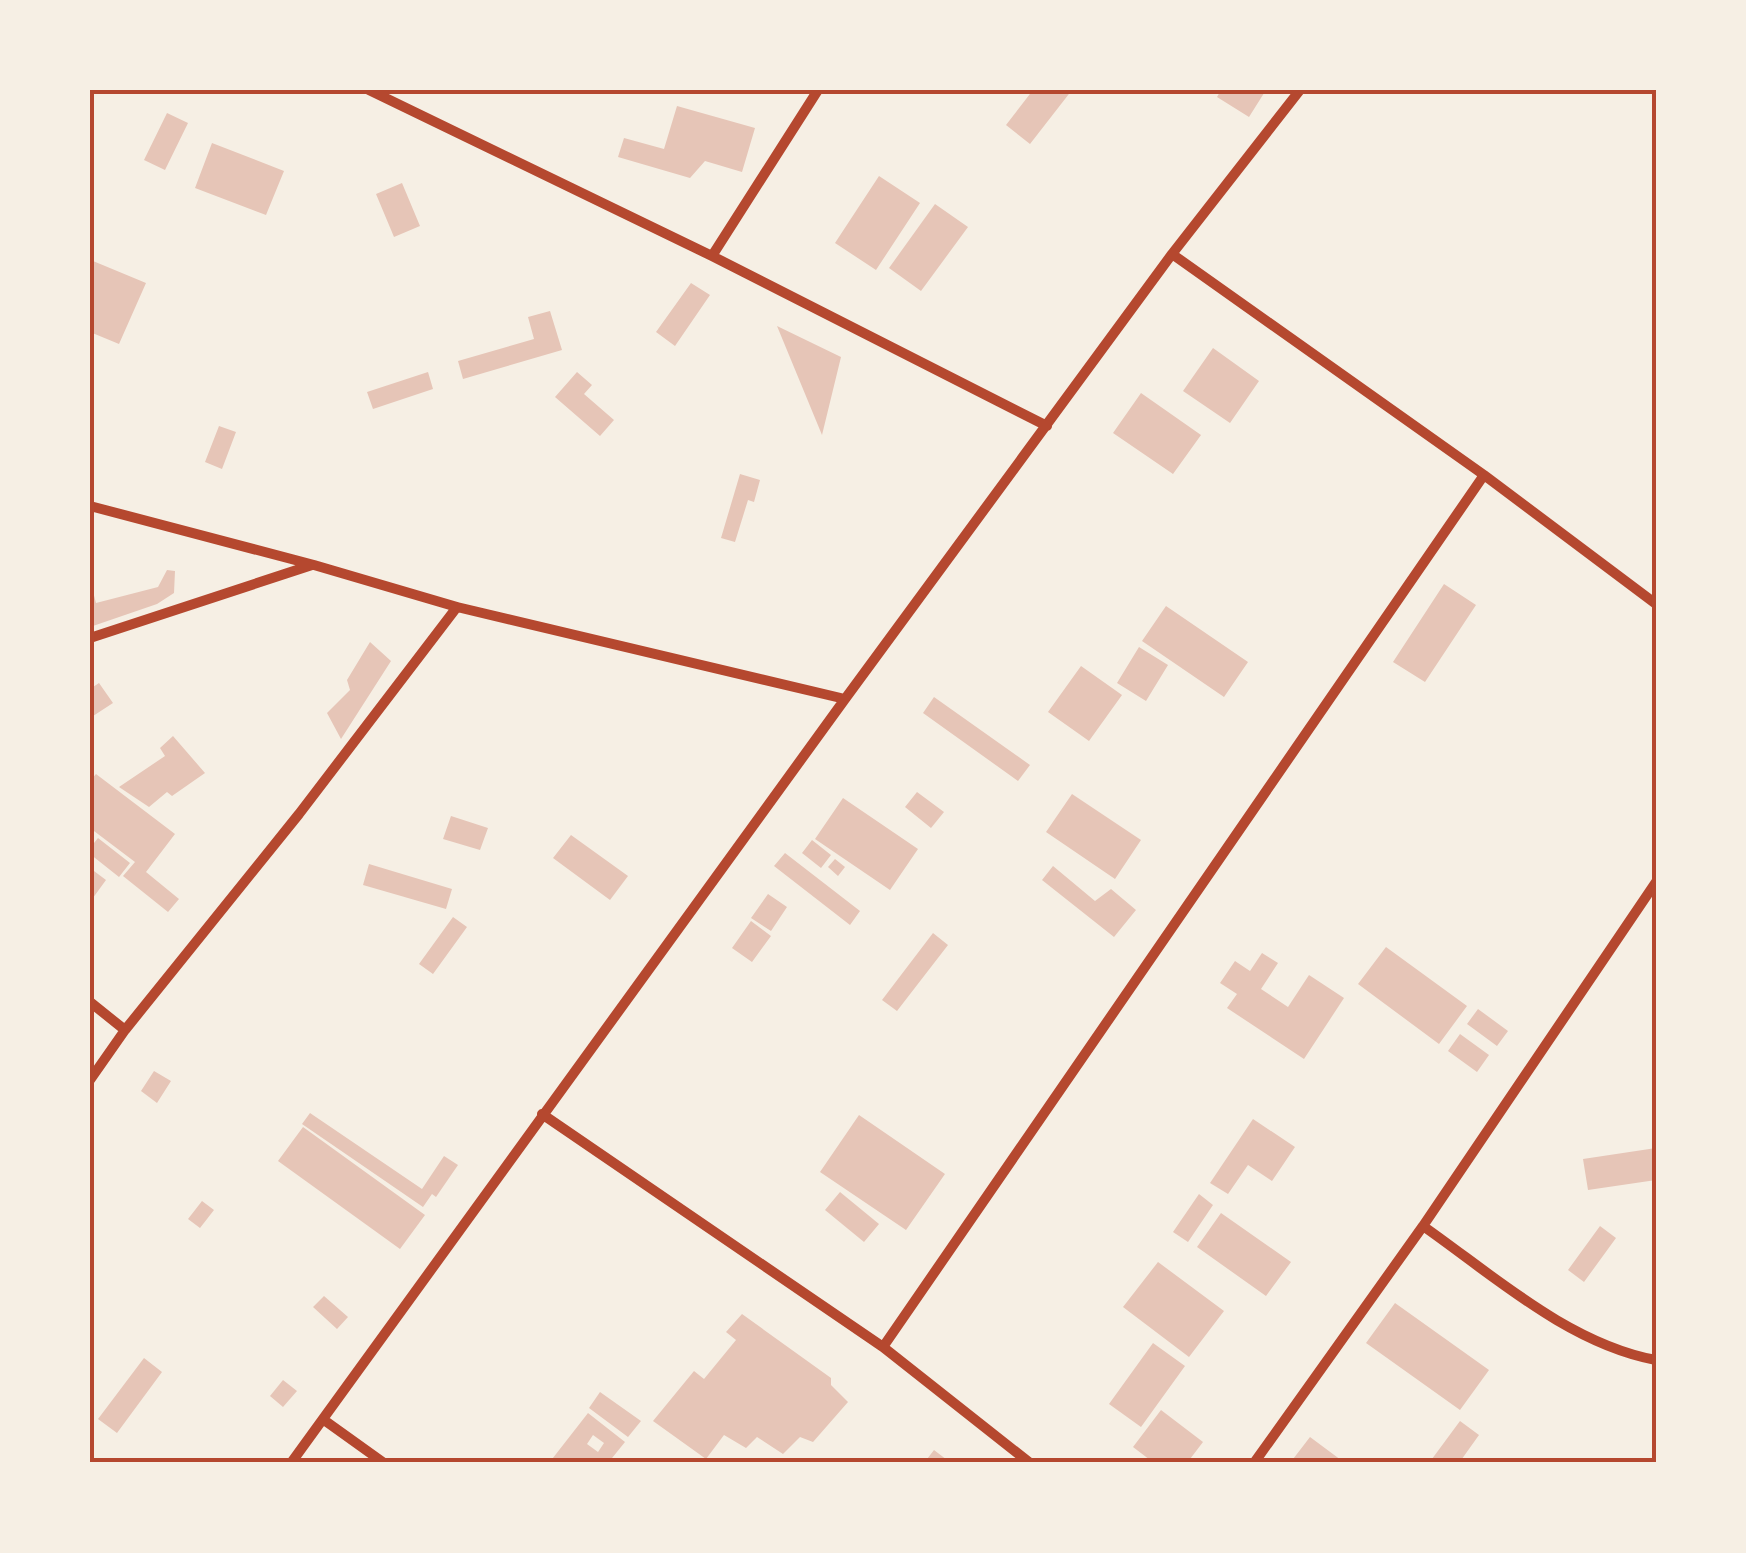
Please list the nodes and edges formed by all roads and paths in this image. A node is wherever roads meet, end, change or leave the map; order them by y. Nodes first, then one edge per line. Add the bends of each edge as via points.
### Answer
1 (369, 90) edge
2 (818, 90) edge
3 (1300, 90) edge
4 (1172, 254) junction
5 (712, 256) junction
6 (1048, 426) junction
7 (1484, 475) junction
8 (90, 506) edge
9 (314, 564) junction
10 (1656, 604) edge
11 (457, 607) junction
12 (90, 638) edge
13 (844, 699) junction
14 (1656, 882) edge
15 (90, 1002) edge
16 (125, 1030) junction
17 (90, 1080) edge
18 (542, 1114) junction
19 (1422, 1226) junction
20 (884, 1347) junction
21 (1656, 1360) edge
22 (324, 1420) junction
23 (291, 1463) edge
24 (384, 1463) edge
25 (1030, 1463) edge
26 (1254, 1463) edge

1 - 5 street
2 - 5 street
3 - 4 street
4 - 6 street
4 - 7 street
5 - 6 street
6 - 13 street
7 - 10 street
7 - 20 street
8 - 9 street
9 - 11 street
9 - 12 street
11 - 13 street
11 - 16 street
13 - 18 street
14 - 19 street
15 - 16 street
16 - 17 street
18 - 20 street
18 - 22 street
19 - 21 street via 1588,1337
19 - 26 street
20 - 25 street
22 - 23 street
22 - 24 street

